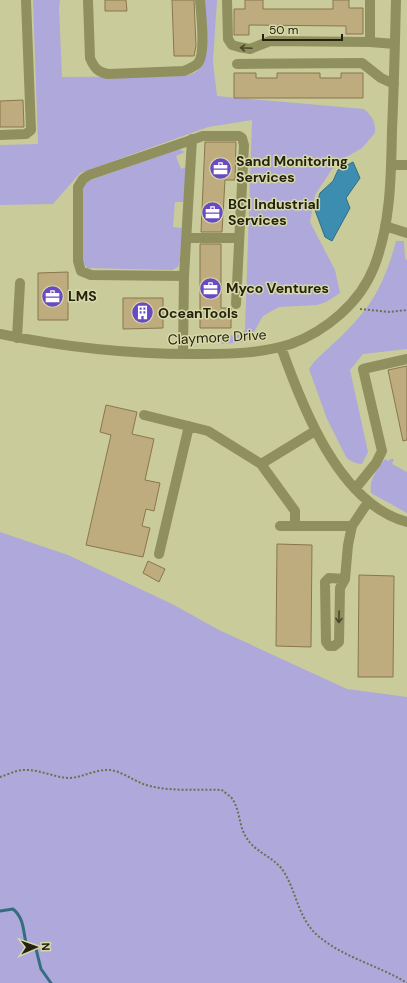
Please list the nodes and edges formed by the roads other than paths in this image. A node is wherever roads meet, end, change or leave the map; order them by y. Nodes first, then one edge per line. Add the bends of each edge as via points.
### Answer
1 (26, 0) edge
2 (88, 0) edge
3 (200, 0) edge
4 (227, 0) edge
5 (370, 0) edge
6 (396, 0) edge
7 (370, 42) junction
8 (395, 44) junction
9 (237, 64) dead end
10 (394, 84) junction
11 (0, 135) edge
12 (192, 139) junction
13 (391, 165) junction
14 (407, 165) edge
15 (385, 226) junction
16 (407, 233) edge
17 (186, 238) junction
18 (239, 238) junction
19 (184, 276) junction
20 (20, 283) dead end
21 (236, 304) dead end
22 (0, 334) edge
23 (17, 338) junction
24 (281, 346) junction
25 (182, 354) junction
26 (407, 359) edge
27 (144, 415) dead end
28 (189, 426) junction
29 (315, 431) junction
30 (260, 464) junction
31 (355, 489) junction
32 (368, 502) junction
33 (407, 522) edge
34 (280, 526) dead end
35 (295, 526) junction
36 (352, 526) junction
37 (159, 554) dead end
38 (345, 580) junction

1 - 11 street via 31,130 26,134
2 - 3 street via 90,58 93,66 108,74 184,71 199,62 202,52
7 -> 4 street via 270,41 250,49 235,46 228,39
5 - 7 street
6 - 8 street, Claymore Drive
7 - 8 street
8 - 10 street, Claymore Drive
9 - 10 street via 362,63 381,78
10 - 13 street, Claymore Drive
12 - 17 street
12 - 18 street via 211,134 236,135 242,138 244,145
12 - 19 street via 89,175 80,183 78,193 78,261 84,273
13 - 14 street
13 - 15 street, Claymore Drive
15 - 16 street
15 - 24 street, Claymore Drive via 373,270 360,293 321,329
17 - 18 street
17 - 19 street
18 - 21 street
19 - 25 street
20 - 23 street
22 - 23 street, Claymore Drive
23 - 25 street, Claymore Drive via 72,348
24 - 25 street, Claymore Drive via 237,353
24 - 29 street
26 - 31 street via 363,369 382,451 376,463
27 - 28 street
28 - 30 street via 208,431
28 - 37 street
29 - 30 street
29 - 31 street
30 - 35 street via 295,511
31 - 32 street
32 - 33 street
32 - 36 street
34 - 35 street
35 - 36 street
36 - 38 street
38 -> 38 street via 340,588 339,642 329,646 326,642 325,582 329,578

